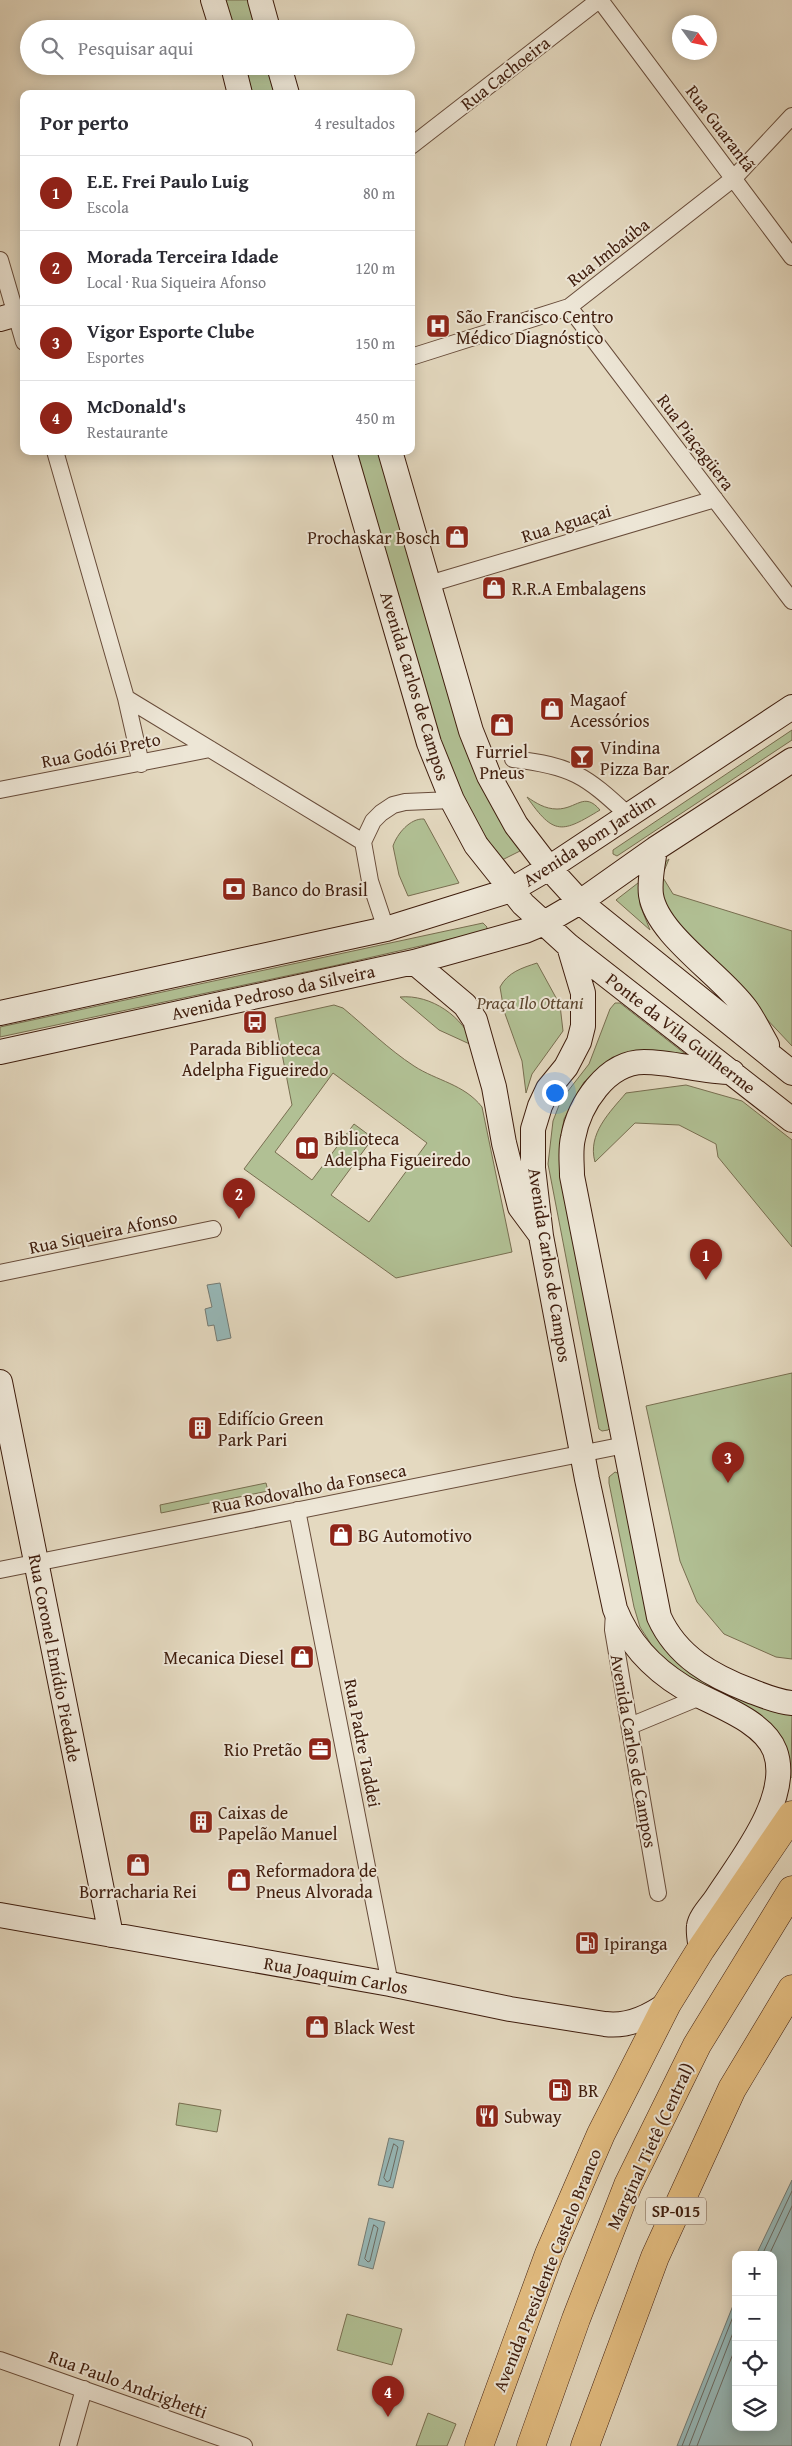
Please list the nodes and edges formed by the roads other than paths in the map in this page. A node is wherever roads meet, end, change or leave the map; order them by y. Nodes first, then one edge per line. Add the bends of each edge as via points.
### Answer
1 (214, 0) edge
2 (260, 0) edge
3 (599, 0) edge
4 (220, 20) edge
5 (266, 20) edge
6 (235, 75) edge
7 (282, 75) edge
8 (239, 90) edge
9 (286, 90) edge
10 (792, 116) edge
11 (415, 143) edge
12 (734, 178) junction
13 (792, 257) edge
14 (0, 260) edge
15 (569, 307) junction
16 (13, 315) edge
17 (20, 332) edge
18 (415, 356) edge
19 (56, 455) edge
20 (345, 455) edge
21 (391, 455) edge
22 (715, 499) junction
23 (428, 584) junction
24 (792, 601) edge
25 (126, 698) junction
26 (792, 707) edge
27 (210, 749) junction
28 (513, 759) dead end
29 (792, 760) edge
30 (141, 764) junction
31 (0, 790) edge
32 (452, 800) junction
33 (628, 815) junction
34 (363, 842) junction
35 (655, 849) junction
36 (549, 868) junction
37 (511, 890) junction
38 (580, 902) junction
39 (544, 923) junction
40 (386, 928) junction
41 (569, 946) junction
42 (414, 962) junction
43 (0, 1013) edge
44 (0, 1052) edge
45 (774, 1058) junction
46 (732, 1072) junction
47 (792, 1073) edge
48 (792, 1120) edge
49 (213, 1229) dead end
50 (541, 1236) junction
51 (0, 1273) edge
52 (0, 1382) edge
53 (625, 1445) junction
54 (582, 1454) junction
55 (297, 1510) junction
56 (36, 1562) junction
57 (0, 1570) edge
58 (614, 1609) junction
59 (700, 1697) junction
60 (792, 1703) edge
61 (630, 1726) junction
62 (792, 1815) edge
63 (792, 1890) edge
64 (658, 1893) dead end
65 (0, 1915) edge
66 (110, 1935) junction
67 (701, 1949) junction
68 (390, 1984) junction
69 (792, 1989) edge
70 (667, 2004) junction
71 (576, 2319) junction
72 (0, 2360) edge
73 (84, 2389) junction
74 (68, 2446) edge
75 (244, 2446) edge
76 (479, 2446) edge
77 (514, 2446) edge
78 (531, 2446) edge
79 (585, 2446) edge

1 - 4 main road
2 - 5 main road
3 - 11 street, Rua Cachoeira
3 - 12 street, Rua Guarantã
6 - 8 main road
7 - 9 main road
10 - 12 street, Rua Imbaúba
12 - 13 street, Rua Guarantã
12 - 15 street, Rua Imbaúba
14 - 16 street
15 - 18 street, Rua Imbaúba
15 - 22 street, Rua Piaçagüera
16 - 17 street
19 - 25 street
20 - 32 main road, Avenida Carlos de Campos via 429,743
21 - 23 main road
22 - 23 street, Rua Aguaçai
22 - 24 street, Rua Piaçagüera
23 - 36 main road via 471,731 489,776 516,825
25 - 27 street
25 - 30 street
26 - 33 main road, Avenida Bom Jardim
27 - 30 street, Rua Godói Preto
27 - 34 street
28 - 33 street via 568,769 589,780
29 - 35 main road
30 - 31 street, Rua Godói Preto
32 - 34 street via 421,800 393,805 373,821
32 - 37 main road, Avenida Carlos de Campos via 476,845
33 - 36 main road, Avenida Bom Jardim
34 - 40 street via 370,881
35 - 38 main road
35 - 45 main road via 651,896 658,914 746,1009
36 - 37 main road, Avenida Bom Jardim
36 - 38 main road
37 - 39 main road, Avenida Carlos de Campos
37 - 40 main road, Avenida Pedroso da Silveira
38 - 39 main road
38 - 45 main road
39 - 41 main road, Avenida Carlos de Campos
39 - 42 main road, Avenida Pedroso da Silveira
40 - 43 main road, Avenida Pedroso da Silveira
41 - 46 main road, Ponte da Vila Guilherme
41 - 50 main road, Avenida Carlos de Campos via 584,993 584,1009 579,1042 566,1068 548,1088 533,1129 533,1168
42 - 44 main road, Avenida Pedroso da Silveira
42 - 50 main road via 465,1005 475,1020 483,1040 520,1207
45 - 47 main road
46 - 48 main road, Ponte da Vila Guilherme
46 - 53 main road, Avenida Carlos de Campos via 632,1063 613,1073 595,1090 572,1138 572,1176
49 - 51 street, Rua Siqueira Afonso
50 - 54 main road, Avenida Carlos de Campos
52 - 56 main road, Rua Coronel Emídio Piedade
53 - 54 street, Rua Rodovalho da Fonseca
53 - 60 main road, Avenida Carlos de Campos via 655,1605 668,1635 682,1652 717,1677
54 - 55 street, Rua Rodovalho da Fonseca
54 - 58 main road, Avenida Carlos de Campos
55 - 56 street, Rua Rodovalho da Fonseca
55 - 68 street, Rua Padre Taddei
56 - 57 street, Rua Rodovalho da Fonseca
56 - 66 main road, Rua Coronel Emídio Piedade
58 - 59 main road, Avenida Carlos de Campos via 623,1629 646,1658 665,1675
58 - 61 street, Avenida Carlos de Campos via 613,1630
59 - 61 street
59 - 67 main road, Avenida Carlos de Campos via 761,1730 773,1747 779,1769 773,1803 749,1848 699,1925
61 - 64 street, Avenida Carlos de Campos
62 - 67 highway, Avenida Presidente Castelo Branco
63 - 71 highway, Marginal Tietê (Central) via 697,2045 628,2185
65 - 66 main road, Rua Joaquim Carlos
66 - 68 main road, Rua Joaquim Carlos
67 - 70 highway, Avenida Presidente Castelo Branco
68 - 70 main road, Rua Joaquim Carlos via 510,2009 615,2025 636,2021
69 - 79 highway, SP-015 via 732,2089 655,2257
70 - 76 highway, Avenida Presidente Castelo Branco via 602,2134 549,2254
71 - 77 highway via 552,2349
71 - 78 highway, Marginal Tietê (Central)
72 - 73 street, Rua Paulo Andrighetti
73 - 74 street
73 - 75 street, Rua Paulo Andrighetti

